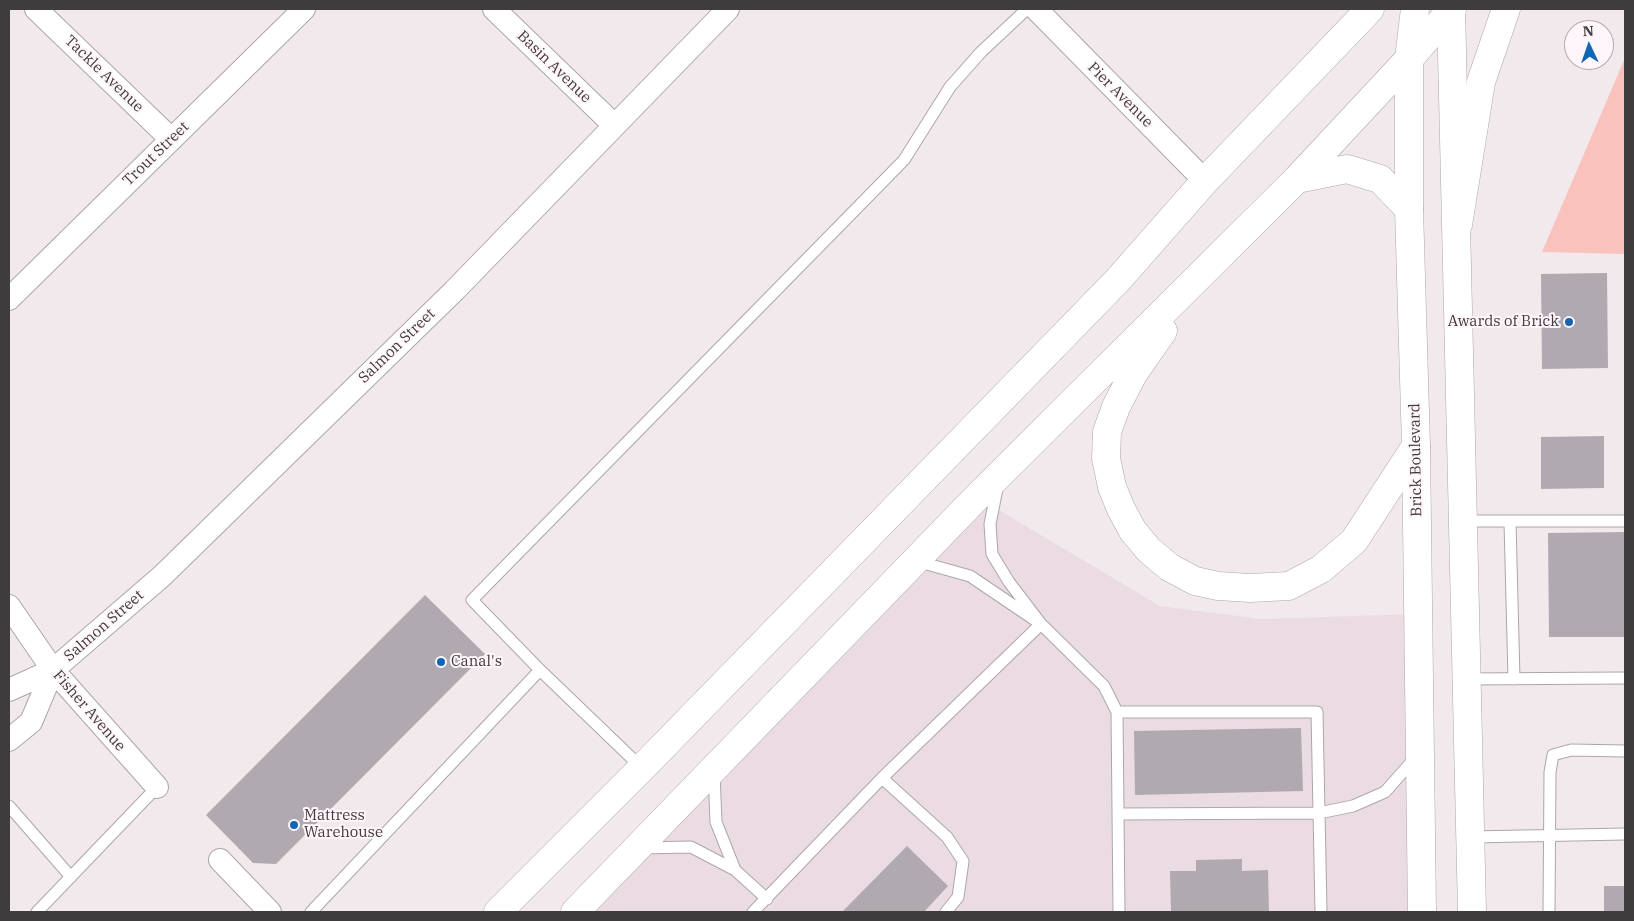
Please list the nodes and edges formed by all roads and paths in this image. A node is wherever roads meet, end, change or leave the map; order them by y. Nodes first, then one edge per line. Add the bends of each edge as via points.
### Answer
1 (36, 9) edge
2 (304, 9) edge
3 (494, 9) edge
4 (728, 9) edge
5 (1028, 9) edge
6 (1036, 9) edge
7 (1370, 9) edge
8 (1415, 9) edge
9 (1452, 9) edge
10 (1506, 9) edge
11 (1409, 59) junction
12 (614, 125) junction
13 (171, 139) junction
14 (1297, 179) junction
15 (1205, 181) junction
16 (1409, 210) junction
17 (1458, 225) junction
18 (1202, 275) junction
19 (9, 299) edge
20 (1416, 446) junction
21 (1000, 474) junction
22 (1625, 521) edge
23 (1464, 522) junction
24 (1510, 522) junction
25 (916, 561) junction
26 (9, 606) edge
27 (1041, 624) junction
28 (53, 670) junction
29 (540, 670) junction
30 (1625, 678) edge
31 (1468, 679) junction
32 (1514, 679) junction
33 (9, 690) edge
34 (1117, 712) junction
35 (9, 740) edge
36 (1625, 750) edge
37 (1420, 752) junction
38 (642, 768) junction
39 (714, 769) junction
40 (882, 778) junction
41 (157, 787) joint
42 (9, 806) edge
43 (1319, 813) junction
44 (1120, 814) junction
45 (1625, 834) edge
46 (1548, 836) junction
47 (1471, 837) junction
48 (637, 848) junction
49 (220, 860) dead end
50 (735, 870) junction
51 (71, 877) junction
52 (767, 899) junction
53 (268, 911) edge
54 (38, 912) edge
55 (311, 912) edge
56 (498, 912) edge
57 (575, 912) edge
58 (754, 912) edge
59 (946, 912) edge
60 (1119, 912) edge
61 (1321, 912) edge
62 (1422, 912) edge
63 (1472, 912) edge
64 (1549, 912) edge

1 - 13 street, Tackle Avenue
2 - 13 street, Trout Street
3 - 12 street, Basin Avenue
4 - 12 street, Salmon Street
5 - 29 lane via 981,52 950,87 904,160 472,600
6 - 15 street, Pier Avenue
7 - 15 main road
8 - 11 main road, Brick Boulevard
9 - 11 main road
9 - 17 main road
10 - 17 main road via 1481,82
11 - 14 main road
11 - 16 main road, Brick Boulevard
12 - 28 street, Salmon Street via 454,291 162,576
13 - 19 street, Trout Street
14 - 16 main road via 1347,169 1380,179
14 - 18 main road
15 - 38 main road via 1117,281
16 - 20 main road, Brick Boulevard
17 - 23 main road
18 - 20 main road via 1133,374 1107,432 1106,458 1121,510 1149,550 1169,567 1195,581 1218,586 1289,586 1321,569 1354,541
18 - 21 main road
20 - 37 main road, Brick Boulevard
21 - 25 main road
21 - 27 lane via 990,524 992,554
22 - 24 lane
23 - 24 lane
23 - 31 main road
24 - 32 lane
25 - 27 lane via 970,576
25 - 39 main road
26 - 28 street, Fisher Avenue
27 - 34 lane via 1104,686
27 - 40 lane
28 - 33 street, Salmon Street
28 - 35 street, Salmon Street via 30,722
28 - 41 street, Fisher Avenue
29 - 38 lane
29 - 55 lane
30 - 32 lane
31 - 32 lane
31 - 47 main road
34 - 43 lane via 1316,712
34 - 44 lane
36 - 46 lane via 1571,750 1552,755
37 - 43 lane via 1385,792 1353,806
37 - 62 main road, Brick Boulevard
38 - 56 main road
39 - 48 main road
39 - 50 lane via 716,822
40 - 52 lane
40 - 59 lane via 946,837 963,861 958,897
41 - 51 lane
42 - 51 lane
43 - 44 lane
43 - 61 lane
44 - 60 lane
45 - 46 lane
46 - 47 lane
46 - 64 lane
47 - 63 main road
48 - 50 lane via 691,847
48 - 57 main road
49 - 53 street
50 - 52 lane
51 - 54 lane
52 - 58 lane

